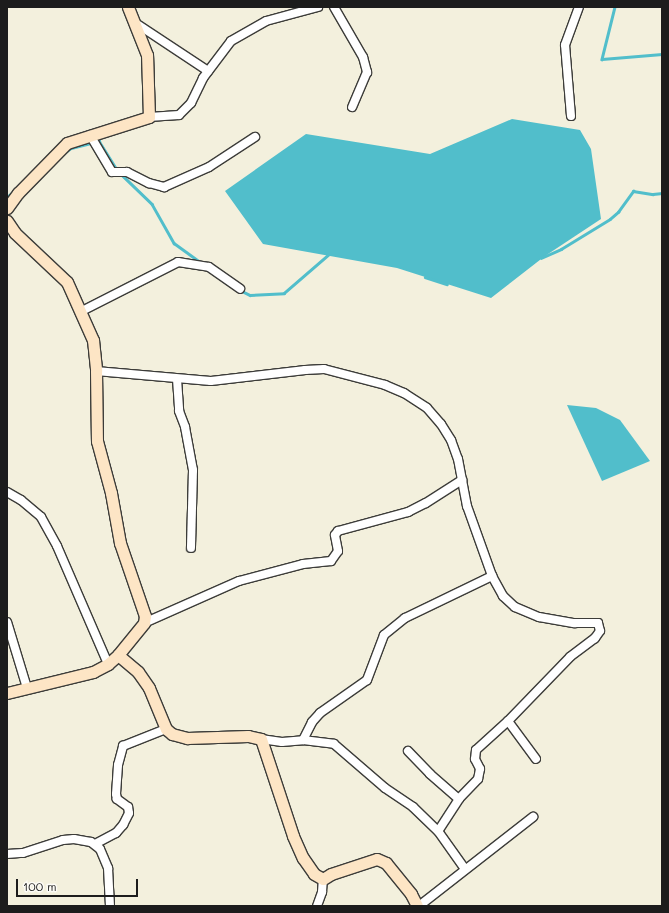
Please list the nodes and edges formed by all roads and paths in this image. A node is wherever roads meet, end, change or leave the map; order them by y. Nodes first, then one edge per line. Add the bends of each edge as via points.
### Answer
1 (128, 7) edge
2 (318, 7) edge
3 (334, 7) edge
4 (579, 7) edge
5 (134, 22) junction
6 (208, 71) junction
7 (352, 107) dead end
8 (571, 116) dead end
9 (149, 117) junction
10 (90, 135) junction
11 (255, 137) dead end
12 (7, 208) edge
13 (7, 221) edge
14 (240, 289) dead end
15 (80, 312) junction
16 (96, 371) junction
17 (177, 379) junction
18 (462, 480) junction
19 (7, 492) edge
20 (191, 548) dead end
21 (492, 576) junction
22 (7, 622) edge
23 (144, 623) junction
24 (118, 655) junction
25 (108, 664) junction
26 (27, 688) junction
27 (7, 693) edge
28 (508, 721) junction
29 (166, 729) junction
30 (261, 739) junction
31 (303, 740) junction
32 (408, 751) dead end
33 (536, 759) dead end
34 (459, 799) junction
35 (533, 817) dead end
36 (438, 831) junction
37 (95, 844) junction
38 (7, 849) edge
39 (7, 854) edge
40 (465, 869) junction
41 (323, 879) junction
42 (110, 906) edge
43 (317, 906) edge
44 (418, 906) edge

1 - 5 street
2 - 6 street via 266,21 232,41
3 - 7 street via 363,57 367,72
4 - 8 street via 565,45
5 - 6 street
5 - 9 street via 147,55
6 - 9 street via 191,103 179,115
9 - 10 street
10 - 11 street via 112,172 127,172 164,187 209,167
10 - 12 street via 67,143 18,193
13 - 15 street via 15,233 67,282
14 - 15 street via 209,267 178,262
15 - 16 street via 93,340
16 - 17 street
16 - 23 street via 97,441 111,494 120,544 146,616
17 - 18 street via 211,381 324,369 386,384 427,408 442,424 458,459
17 - 20 street via 179,411 185,427 193,470
18 - 21 street via 467,506
18 - 23 street via 408,512 338,530 335,535 338,552 331,561 303,564 239,581
19 - 25 street via 41,517 57,546
21 - 28 street via 503,596 515,608 539,617 574,623 598,623 600,631 595,638 570,657
21 - 31 street via 405,618 384,635 367,680 320,713
22 - 26 street
23 - 24 street
24 - 25 street
24 - 29 street via 138,672 149,688
25 - 26 street via 93,672
26 - 27 street
28 - 33 street
28 - 34 street via 476,750 480,769 478,779
29 - 30 street via 172,734 187,738 238,736
29 - 37 street via 123,746 118,765 116,794 118,799 128,806 129,813 116,833
30 - 31 street via 282,742
30 - 41 street via 280,799 303,858 314,874
31 - 36 street via 334,744 385,788 413,807
32 - 34 street
34 - 36 street
35 - 40 street
36 - 40 street
37 - 39 street via 74,839 63,840 23,853
37 - 42 street via 105,857 108,868
38 - 39 street
40 - 44 street
41 - 43 street
41 - 44 street via 376,859 386,863

